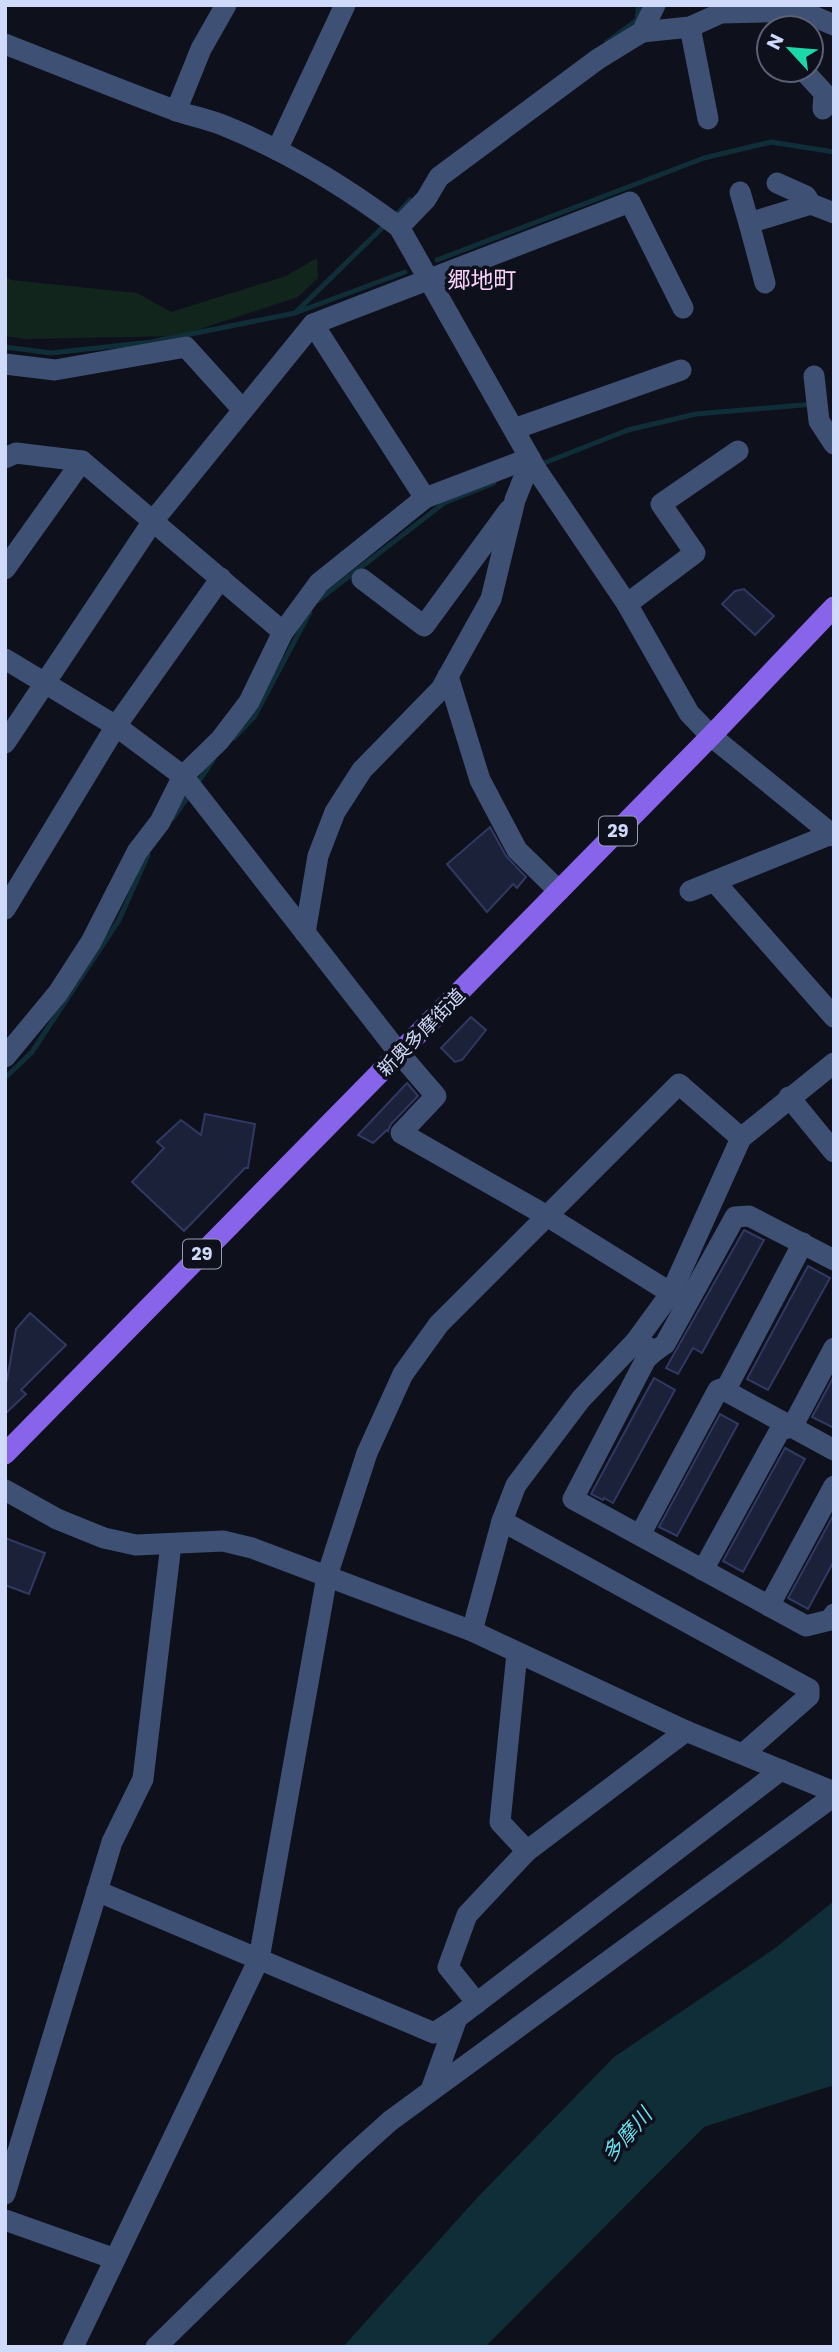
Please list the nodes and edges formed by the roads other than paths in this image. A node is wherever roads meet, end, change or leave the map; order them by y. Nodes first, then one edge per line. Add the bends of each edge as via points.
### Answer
1 (226, 5) edge
2 (345, 5) edge
3 (655, 5) edge
4 (755, 16) edge
5 (690, 27) junction
6 (642, 32) junction
7 (5, 44) edge
8 (816, 84) edge
9 (823, 109) dead end
10 (176, 111) junction
11 (708, 119) dead end
12 (277, 150) junction
13 (777, 183) dead end
14 (740, 192) dead end
15 (811, 204) junction
16 (834, 213) edge
17 (393, 223) junction
18 (748, 223) junction
19 (429, 280) junction
20 (765, 283) dead end
21 (683, 307) dead end
22 (313, 324) junction
23 (5, 364) edge
24 (681, 370) dead end
25 (816, 395) dead end
26 (242, 409) junction
27 (514, 429) junction
28 (834, 444) edge
29 (738, 451) dead end
30 (5, 458) edge
31 (82, 461) junction
32 (533, 462) junction
33 (425, 498) junction
34 (515, 500) junction
35 (153, 521) junction
36 (5, 569) edge
37 (221, 578) junction
38 (362, 579) dead end
39 (627, 604) junction
40 (834, 607) edge
41 (284, 632) junction
42 (5, 659) edge
43 (448, 676) junction
44 (45, 682) junction
45 (116, 726) junction
46 (711, 736) junction
47 (5, 743) edge
48 (190, 784) junction
49 (833, 834) edge
50 (715, 881) junction
51 (559, 891) junction
52 (690, 891) dead end
53 (5, 909) edge
54 (305, 933) junction
55 (834, 1017) edge
56 (399, 1053) junction
57 (5, 1057) edge
58 (834, 1063) edge
59 (789, 1097) junction
60 (741, 1138) junction
61 (834, 1152) edge
62 (548, 1216) junction
63 (803, 1243) junction
64 (834, 1260) edge
65 (671, 1293) junction
66 (636, 1341) junction
67 (834, 1348) edge
68 (655, 1351) junction
69 (722, 1389) junction
70 (792, 1427) junction
71 (834, 1450) edge
72 (5, 1454) edge
73 (834, 1486) edge
74 (5, 1490) edge
75 (502, 1521) junction
76 (640, 1535) junction
77 (171, 1544) junction
78 (703, 1570) junction
79 (327, 1576) junction
80 (769, 1606) junction
81 (834, 1614) edge
82 (472, 1631) junction
83 (517, 1653) junction
84 (686, 1731) junction
85 (743, 1754) junction
86 (781, 1770) junction
87 (834, 1794) edge
88 (527, 1852) junction
89 (97, 1891) junction
90 (259, 1959) junction
91 (477, 2003) junction
92 (455, 2025) junction
93 (430, 2091) junction
94 (13, 2138) edge
95 (5, 2194) edge
96 (5, 2220) edge
97 (115, 2259) junction
98 (73, 2347) edge
99 (156, 2347) edge

1 - 10 street via 201,49
2 - 12 street
3 - 6 street
4 - 5 street via 721,13
5 - 6 street
5 - 11 street
6 - 17 street via 594,54 439,177 426,199
7 - 10 street
8 - 9 street via 824,93
10 - 12 street via 223,125
12 - 17 street
13 - 15 street via 806,196
14 - 18 street
15 - 16 street
15 - 18 street
17 - 19 street
18 - 20 street
19 - 21 street via 630,202
19 - 22 street
19 - 27 street
22 - 26 street
22 - 33 street
23 - 26 street via 55,370 186,347
24 - 27 street
25 - 28 street via 819,421
26 - 35 street
27 - 32 street
29 - 39 street via 661,504 695,553
30 - 31 street via 16,453
31 - 35 street
31 - 36 street
32 - 33 street
32 - 34 street
32 - 39 street
33 - 41 street via 319,583
34 - 38 street via 424,626
34 - 43 street via 491,600
35 - 37 street
35 - 44 street
37 - 41 street
37 - 45 street
39 - 46 street via 689,713
40 - 46 main road, 新奥多摩街道 / 29
41 - 48 street via 250,702
42 - 44 street
43 - 51 street via 480,780 517,850
43 - 54 street via 362,770 335,812 318,856
44 - 45 street
44 - 47 street
45 - 48 street
45 - 53 street
46 - 49 street
46 - 51 main road, 新奥多摩街道 / 29
48 - 54 street
48 - 57 street via 137,852 91,942 58,993
49 - 50 street
50 - 52 street
50 - 55 street
51 - 56 main road, 新奥多摩街道 / 29
54 - 56 street
56 - 62 street via 436,1096 401,1133
56 - 72 main road, 新奥多摩街道 / 29
58 - 59 street
59 - 60 street
59 - 61 street
60 - 62 street via 679,1084
60 - 65 street
62 - 65 street
62 - 79 street via 439,1324 403,1374 367,1453
63 - 64 street
63 - 68 street via 749,1216 734,1217 665,1344
63 - 69 street
65 - 66 street
66 - 68 street
66 - 75 street via 581,1399 516,1485
67 - 70 street
68 - 76 street via 646,1359 573,1499
69 - 70 street
69 - 76 street
70 - 71 street
70 - 78 street via 780,1430
73 - 80 street
74 - 77 street via 104,1538 136,1545
75 - 82 street
75 - 85 street via 809,1689 809,1696
76 - 78 street
77 - 79 street via 223,1541
77 - 89 street via 143,1779 112,1842
78 - 80 street
79 - 82 street
79 - 90 street
80 - 81 street via 806,1626 830,1620
82 - 83 street
83 - 84 street
83 - 88 street via 500,1822
84 - 85 street
84 - 88 street
85 - 86 street
86 - 87 street
86 - 91 street
87 - 93 street
88 - 91 street via 467,1914 448,1967
89 - 90 street
89 - 94 street
90 - 92 street via 435,2033
90 - 97 street
91 - 92 street
92 - 93 street
93 - 99 street via 350,2157
94 - 95 street
96 - 97 street
97 - 98 street

